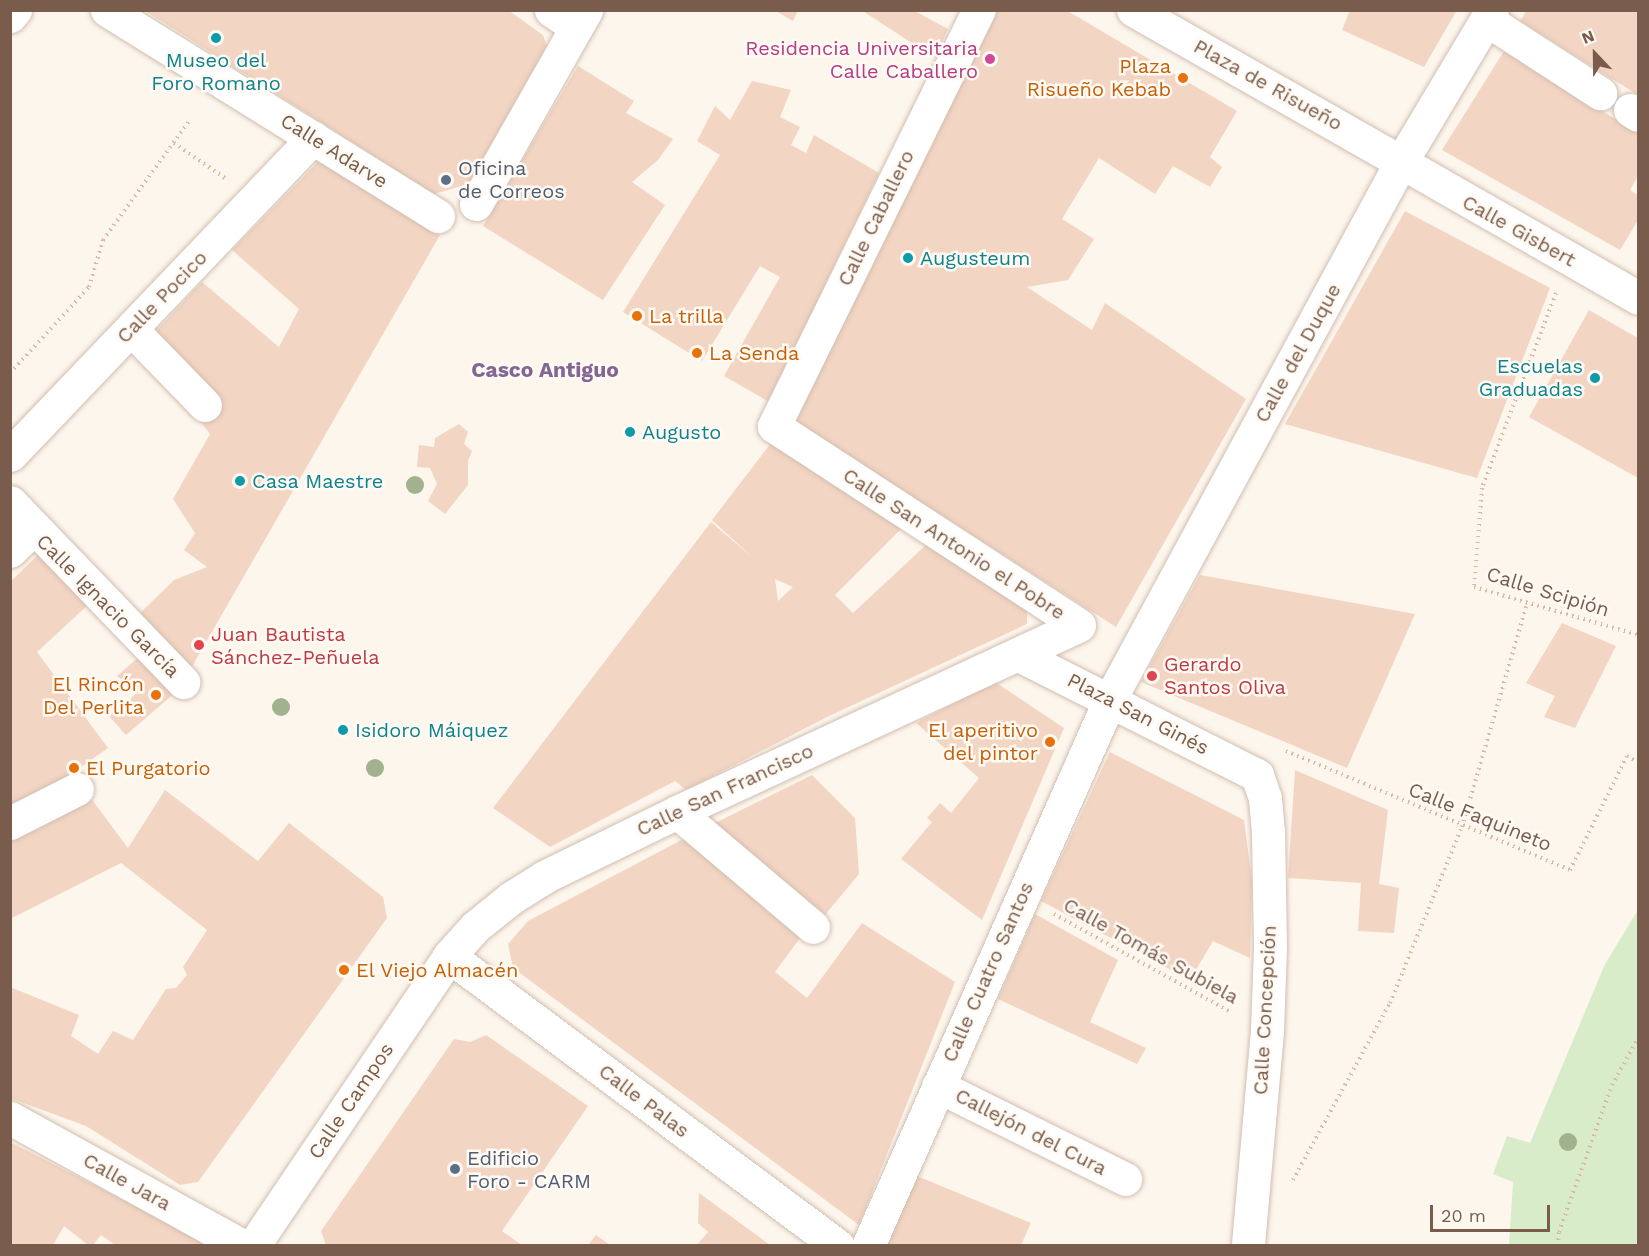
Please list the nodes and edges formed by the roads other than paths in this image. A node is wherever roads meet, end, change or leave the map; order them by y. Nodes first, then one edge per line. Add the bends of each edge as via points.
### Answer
1 (15, 10) edge
2 (107, 10) edge
3 (979, 10) edge
4 (1133, 10) edge
5 (1490, 15) edge
6 (10, 16) edge
7 (571, 16) edge
8 (1599, 93) dead end
9 (313, 138) junction
10 (1401, 162) junction
11 (476, 204) dead end
12 (438, 216) dead end
13 (1638, 298) edge
14 (131, 329) junction
15 (205, 405) dead end
16 (774, 426) joint
17 (10, 455) edge
18 (10, 502) edge
19 (22, 540) edge
20 (1020, 655) junction
21 (183, 681) dead end
22 (1110, 699) junction
23 (1257, 775) joint
24 (77, 789) dead end
25 (677, 812) junction
26 (10, 823) edge
27 (813, 927) dead end
28 (449, 956) junction
29 (938, 1086) junction
30 (10, 1118) edge
31 (1125, 1179) dead end
32 (243, 1245) edge
33 (252, 1245) edge
34 (838, 1245) edge
35 (868, 1245) edge
36 (1248, 1245) edge

1 - 6 street
2 - 9 street, Calle Adarve
3 - 16 street, Calle Caballero
4 - 10 street, Plaza de Risueño
5 - 8 street
5 - 10 street, Calle del Duque
7 - 11 street
9 - 12 street, Calle Adarve
9 - 14 street, Calle Pocico
10 - 13 street, Calle Gisbert
10 - 22 street, Calle del Duque
14 - 15 street
14 - 17 street, Calle Pocico
16 - 20 street, Calle San Antonio el Pobre via 1079,625
18 - 19 street, Calle Ignacio García
19 - 21 street, Calle Ignacio García
20 - 22 street, Plaza San Ginés
20 - 25 street, Calle San Francisco
22 - 23 street, Plaza San Ginés
22 - 29 street, Calle Cuatro Santos
23 - 36 street, Calle Concepción via 1265,798 1268,831 1267,1031
24 - 26 street
25 - 27 street
25 - 28 street, Calle San Francisco via 544,876 475,927
28 - 33 street, Calle Campos
28 - 34 street, Calle Palas
29 - 31 street, Callejón del Cura
29 - 35 street, Calle Cuatro Santos
30 - 32 street, Calle Jara

